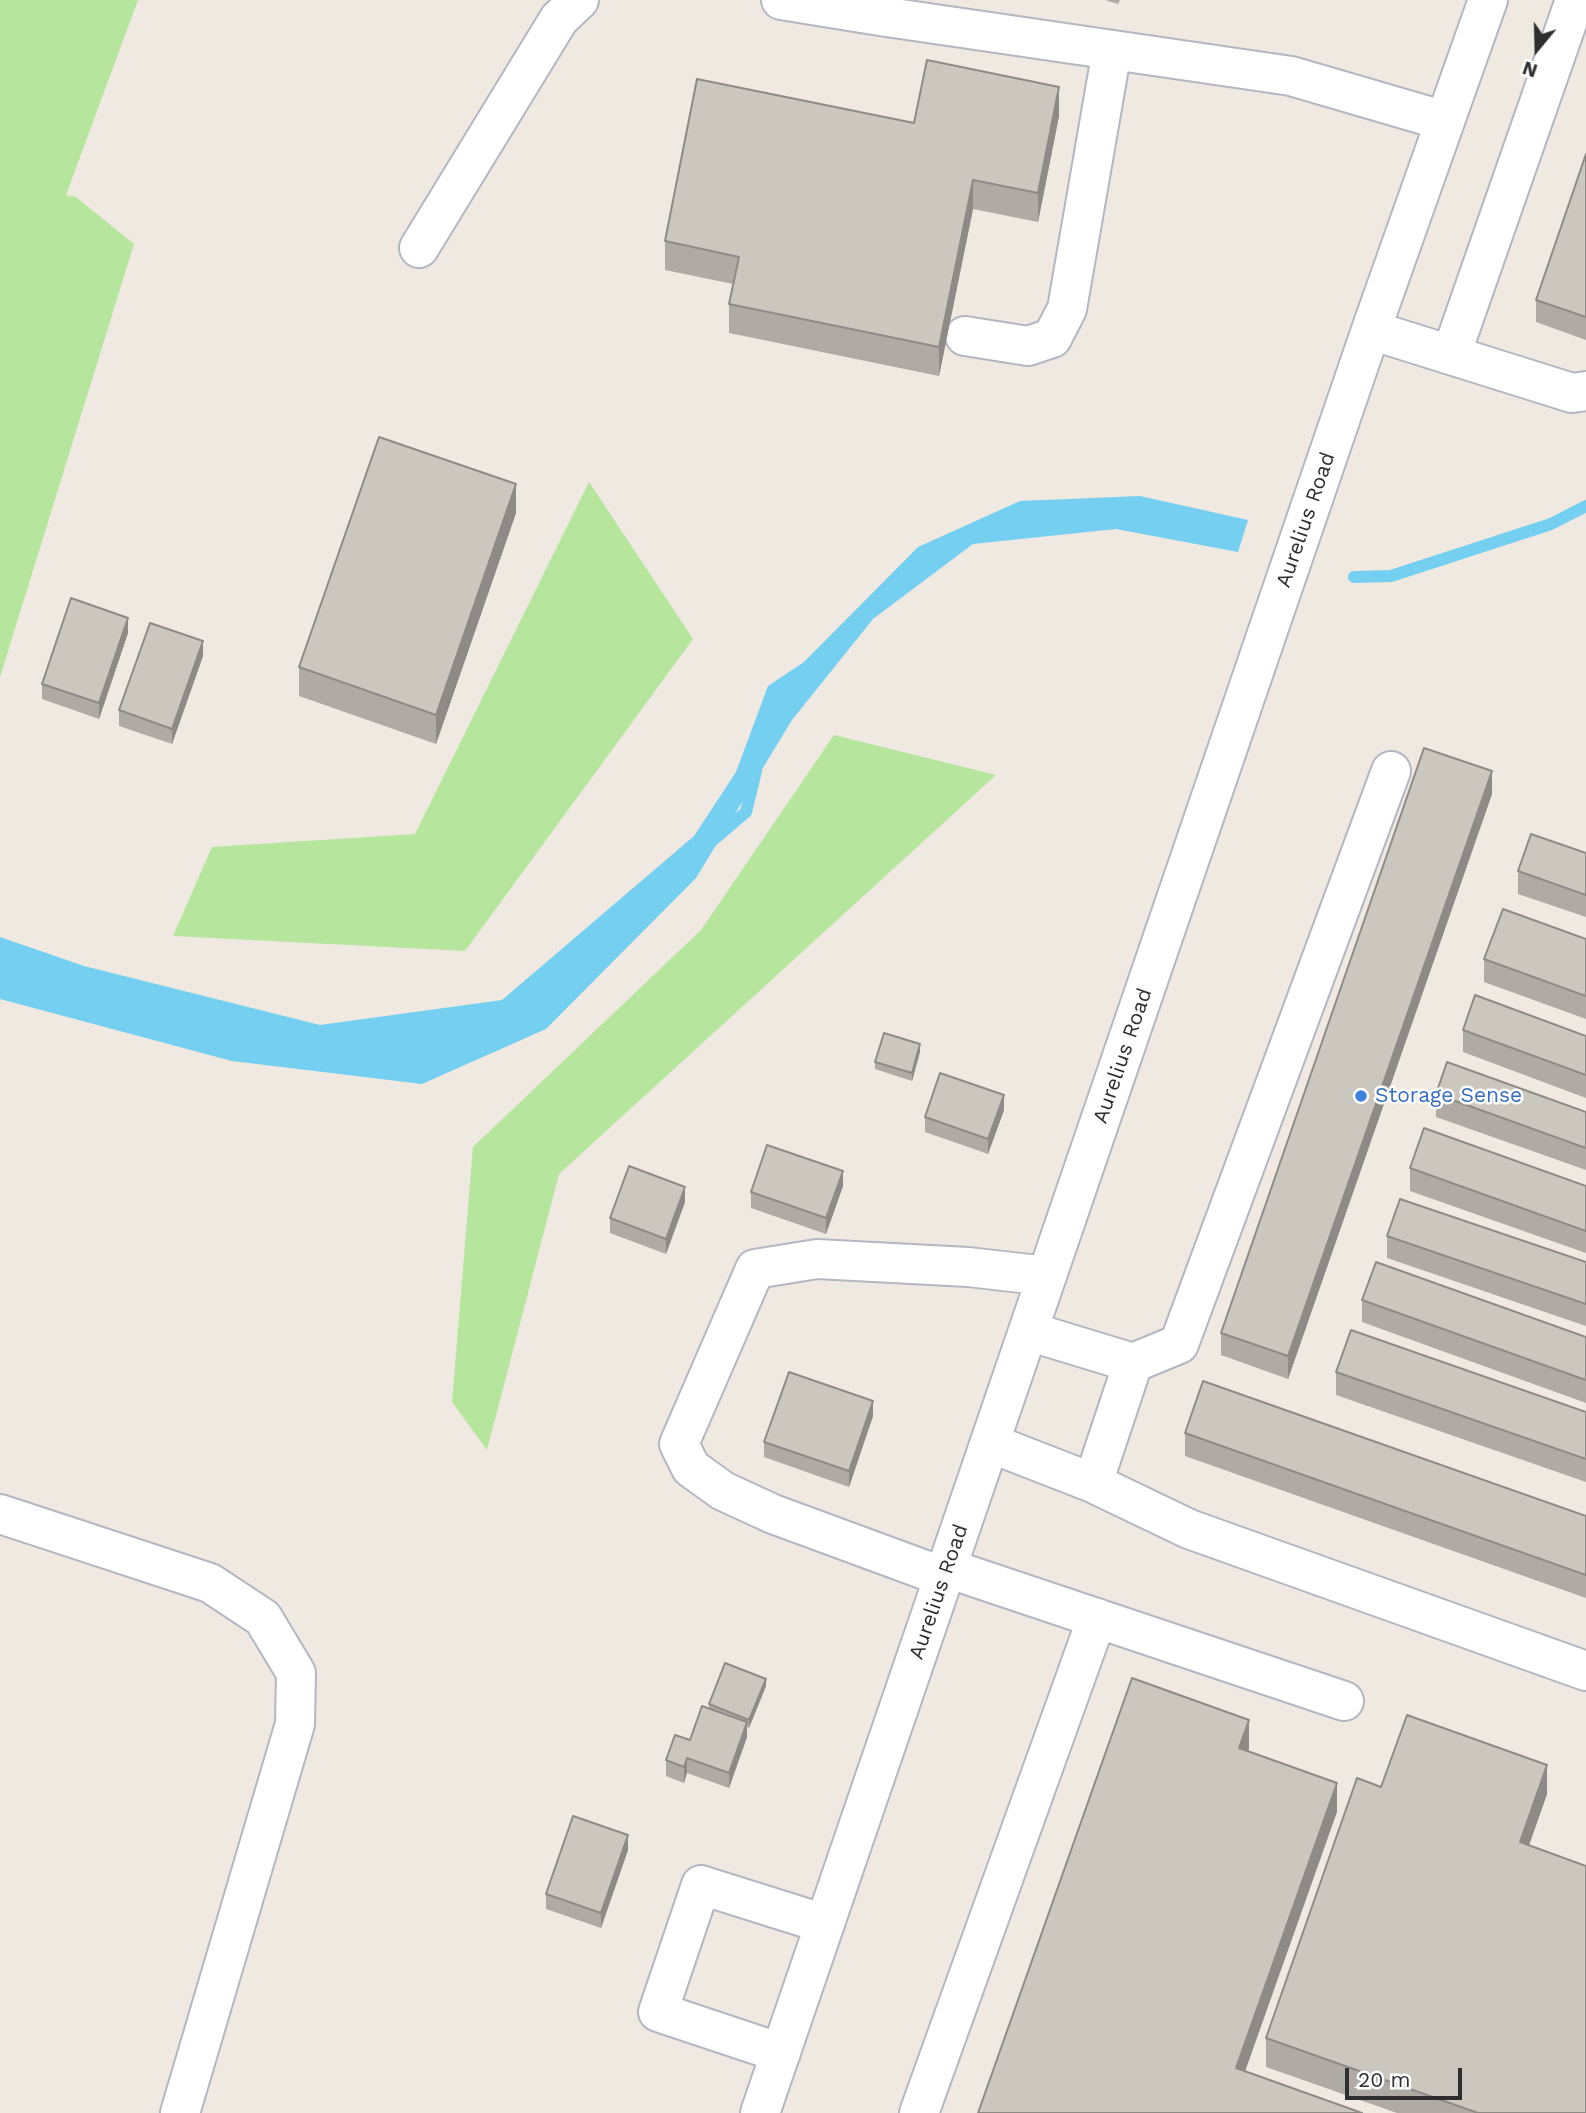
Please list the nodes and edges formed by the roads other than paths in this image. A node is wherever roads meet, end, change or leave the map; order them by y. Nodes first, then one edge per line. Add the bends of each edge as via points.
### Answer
1 (579, 0) edge
2 (781, 0) edge
3 (1488, 0) edge
4 (1576, 0) edge
5 (1112, 50) junction
6 (1445, 121) junction
7 (419, 248) dead end
8 (1371, 330) junction
9 (964, 336) dead end
10 (1451, 355) junction
11 (1586, 391) edge
12 (1391, 771) dead end
13 (1047, 1276) junction
14 (1028, 1331) junction
15 (1133, 1363) junction
16 (990, 1443) junction
17 (1093, 1483) junction
18 (0, 1514) edge
19 (946, 1573) junction
20 (1097, 1618) junction
21 (1586, 1671) edge
22 (1344, 1701) dead end
23 (825, 1924) junction
24 (781, 2053) junction
25 (180, 2113) edge
26 (760, 2113) edge
27 (919, 2113) edge

1 - 7 street via 559,19
2 - 5 street
3 - 6 street, Aurelius Road
4 - 10 street
5 - 6 street via 1291,76
5 - 9 street via 1067,309 1052,338 1028,346
6 - 8 street, Aurelius Road
8 - 10 street
8 - 13 street, Aurelius Road
10 - 11 street via 1572,393
12 - 15 street via 1179,1344
13 - 14 street, Aurelius Road
13 - 19 street via 817,1259 755,1269 679,1444 691,1468 723,1491 773,1514
14 - 15 street
14 - 16 street, Aurelius Road
15 - 17 street
16 - 17 street
16 - 19 street, Aurelius Road
17 - 21 street via 1189,1529
18 - 25 street via 210,1583 263,1618 296,1673 295,1724
19 - 20 street
19 - 23 street, Aurelius Road
20 - 22 street
20 - 27 street
23 - 24 street, Aurelius Road
23 - 24 street via 701,1885 658,2012
24 - 26 street, Aurelius Road

